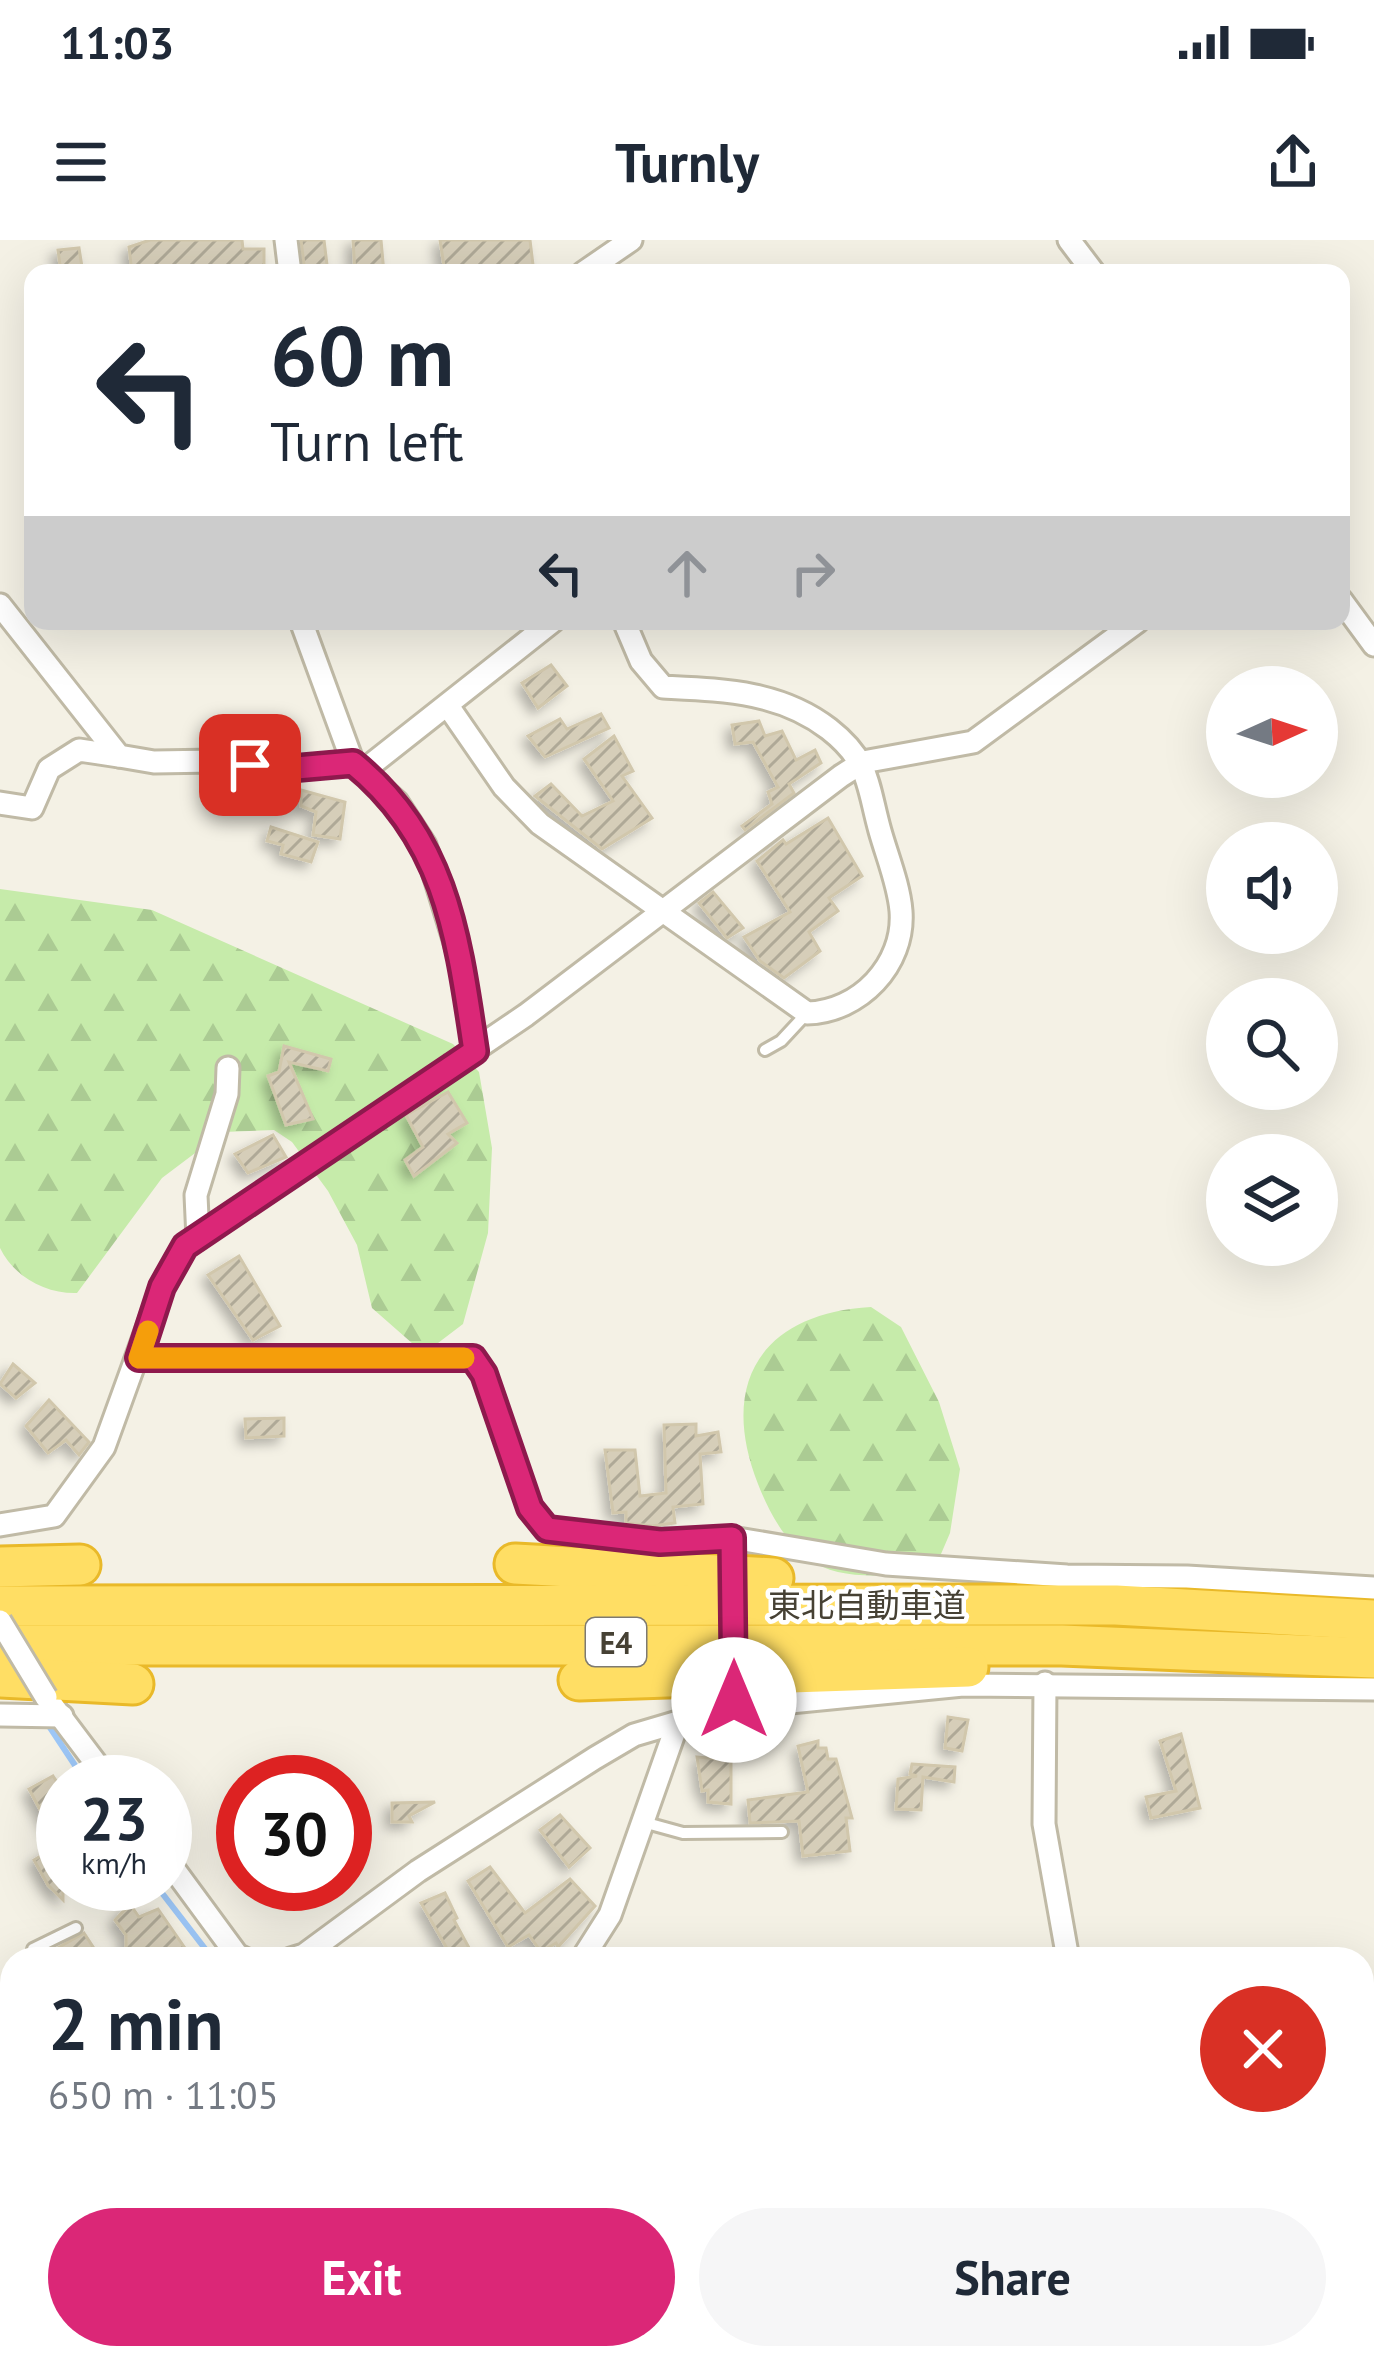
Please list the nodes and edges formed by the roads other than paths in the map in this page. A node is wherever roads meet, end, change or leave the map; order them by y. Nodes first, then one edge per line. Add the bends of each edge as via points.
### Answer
1 (631, 240) edge
2 (1069, 240) edge
3 (596, 264) edge
4 (1087, 264) edge
5 (0, 605) edge
6 (1350, 612) edge
7 (305, 630) edge
8 (542, 630) edge
9 (628, 630) edge
10 (1126, 630) edge
11 (1374, 645) edge
12 (448, 706) junction
13 (119, 756) junction
14 (863, 762) junction
15 (358, 767) junction
16 (0, 803) edge
17 (665, 912) junction
18 (807, 1013) junction
19 (765, 1050) dead end
20 (475, 1051) junction
21 (228, 1068) dead end
22 (198, 1239) junction
23 (139, 1358) junction
24 (0, 1525) edge
25 (732, 1547) junction
26 (515, 1564) dead end
27 (80, 1565) dead end
28 (0, 1567) edge
29 (1374, 1588) edge
30 (1117, 1605) junction
31 (0, 1606) edge
32 (1374, 1620) edge
33 (0, 1621) edge
34 (0, 1645) edge
35 (1231, 1652) junction
36 (1374, 1658) edge
37 (0, 1678) edge
38 (579, 1680) dead end
39 (1045, 1683) junction
40 (133, 1684) dead end
41 (1374, 1690) edge
42 (734, 1706) junction
43 (0, 1715) edge
44 (62, 1716) junction
45 (678, 1721) junction
46 (90, 1755) edge
47 (643, 1822) junction
48 (782, 1832) dead end
49 (192, 1894) edge
50 (76, 1928) dead end
51 (37, 1947) edge
52 (231, 1947) edge
53 (315, 1947) edge
54 (590, 1947) edge
55 (1066, 1947) edge

1 - 3 street
2 - 4 street
5 - 13 street
6 - 11 street
7 - 15 street
8 - 12 street
9 - 14 street via 663,688 748,693 792,706
10 - 14 street via 973,742
12 - 15 street
12 - 17 street via 540,824
13 - 15 street
13 - 16 street via 79,750 49,769 32,808
14 - 17 street
14 - 18 street via 900,929 881,976 856,1000
15 - 20 street via 397,802 425,845 463,969
17 - 18 street
17 - 20 street
18 - 19 lane
20 - 22 street
21 - 22 street via 196,1196
22 - 23 street via 185,1246 162,1287
23 - 24 street via 104,1447 54,1516
23 - 25 street via 473,1358 530,1508 547,1529
25 - 29 street via 1067,1576
25 - 42 street, bridge
26 - 30 highway
27 - 28 highway
30 - 31 highway, 東北自動車道 / E4
30 - 32 highway, 東北自動車道 / E4
33 - 44 street, bridge
34 - 35 highway, 東北自動車道 / E4 via 908,1643
35 - 36 highway, 東北自動車道 / E4
35 - 38 highway
37 - 40 highway
39 - 41 street
39 - 42 street
39 - 55 street via 1044,1824
42 - 45 street
43 - 44 street
44 - 46 street
45 - 47 street
45 - 53 street via 595,1758
47 - 48 lane via 683,1833
47 - 54 street via 610,1915
49 - 52 street
50 - 51 lane

